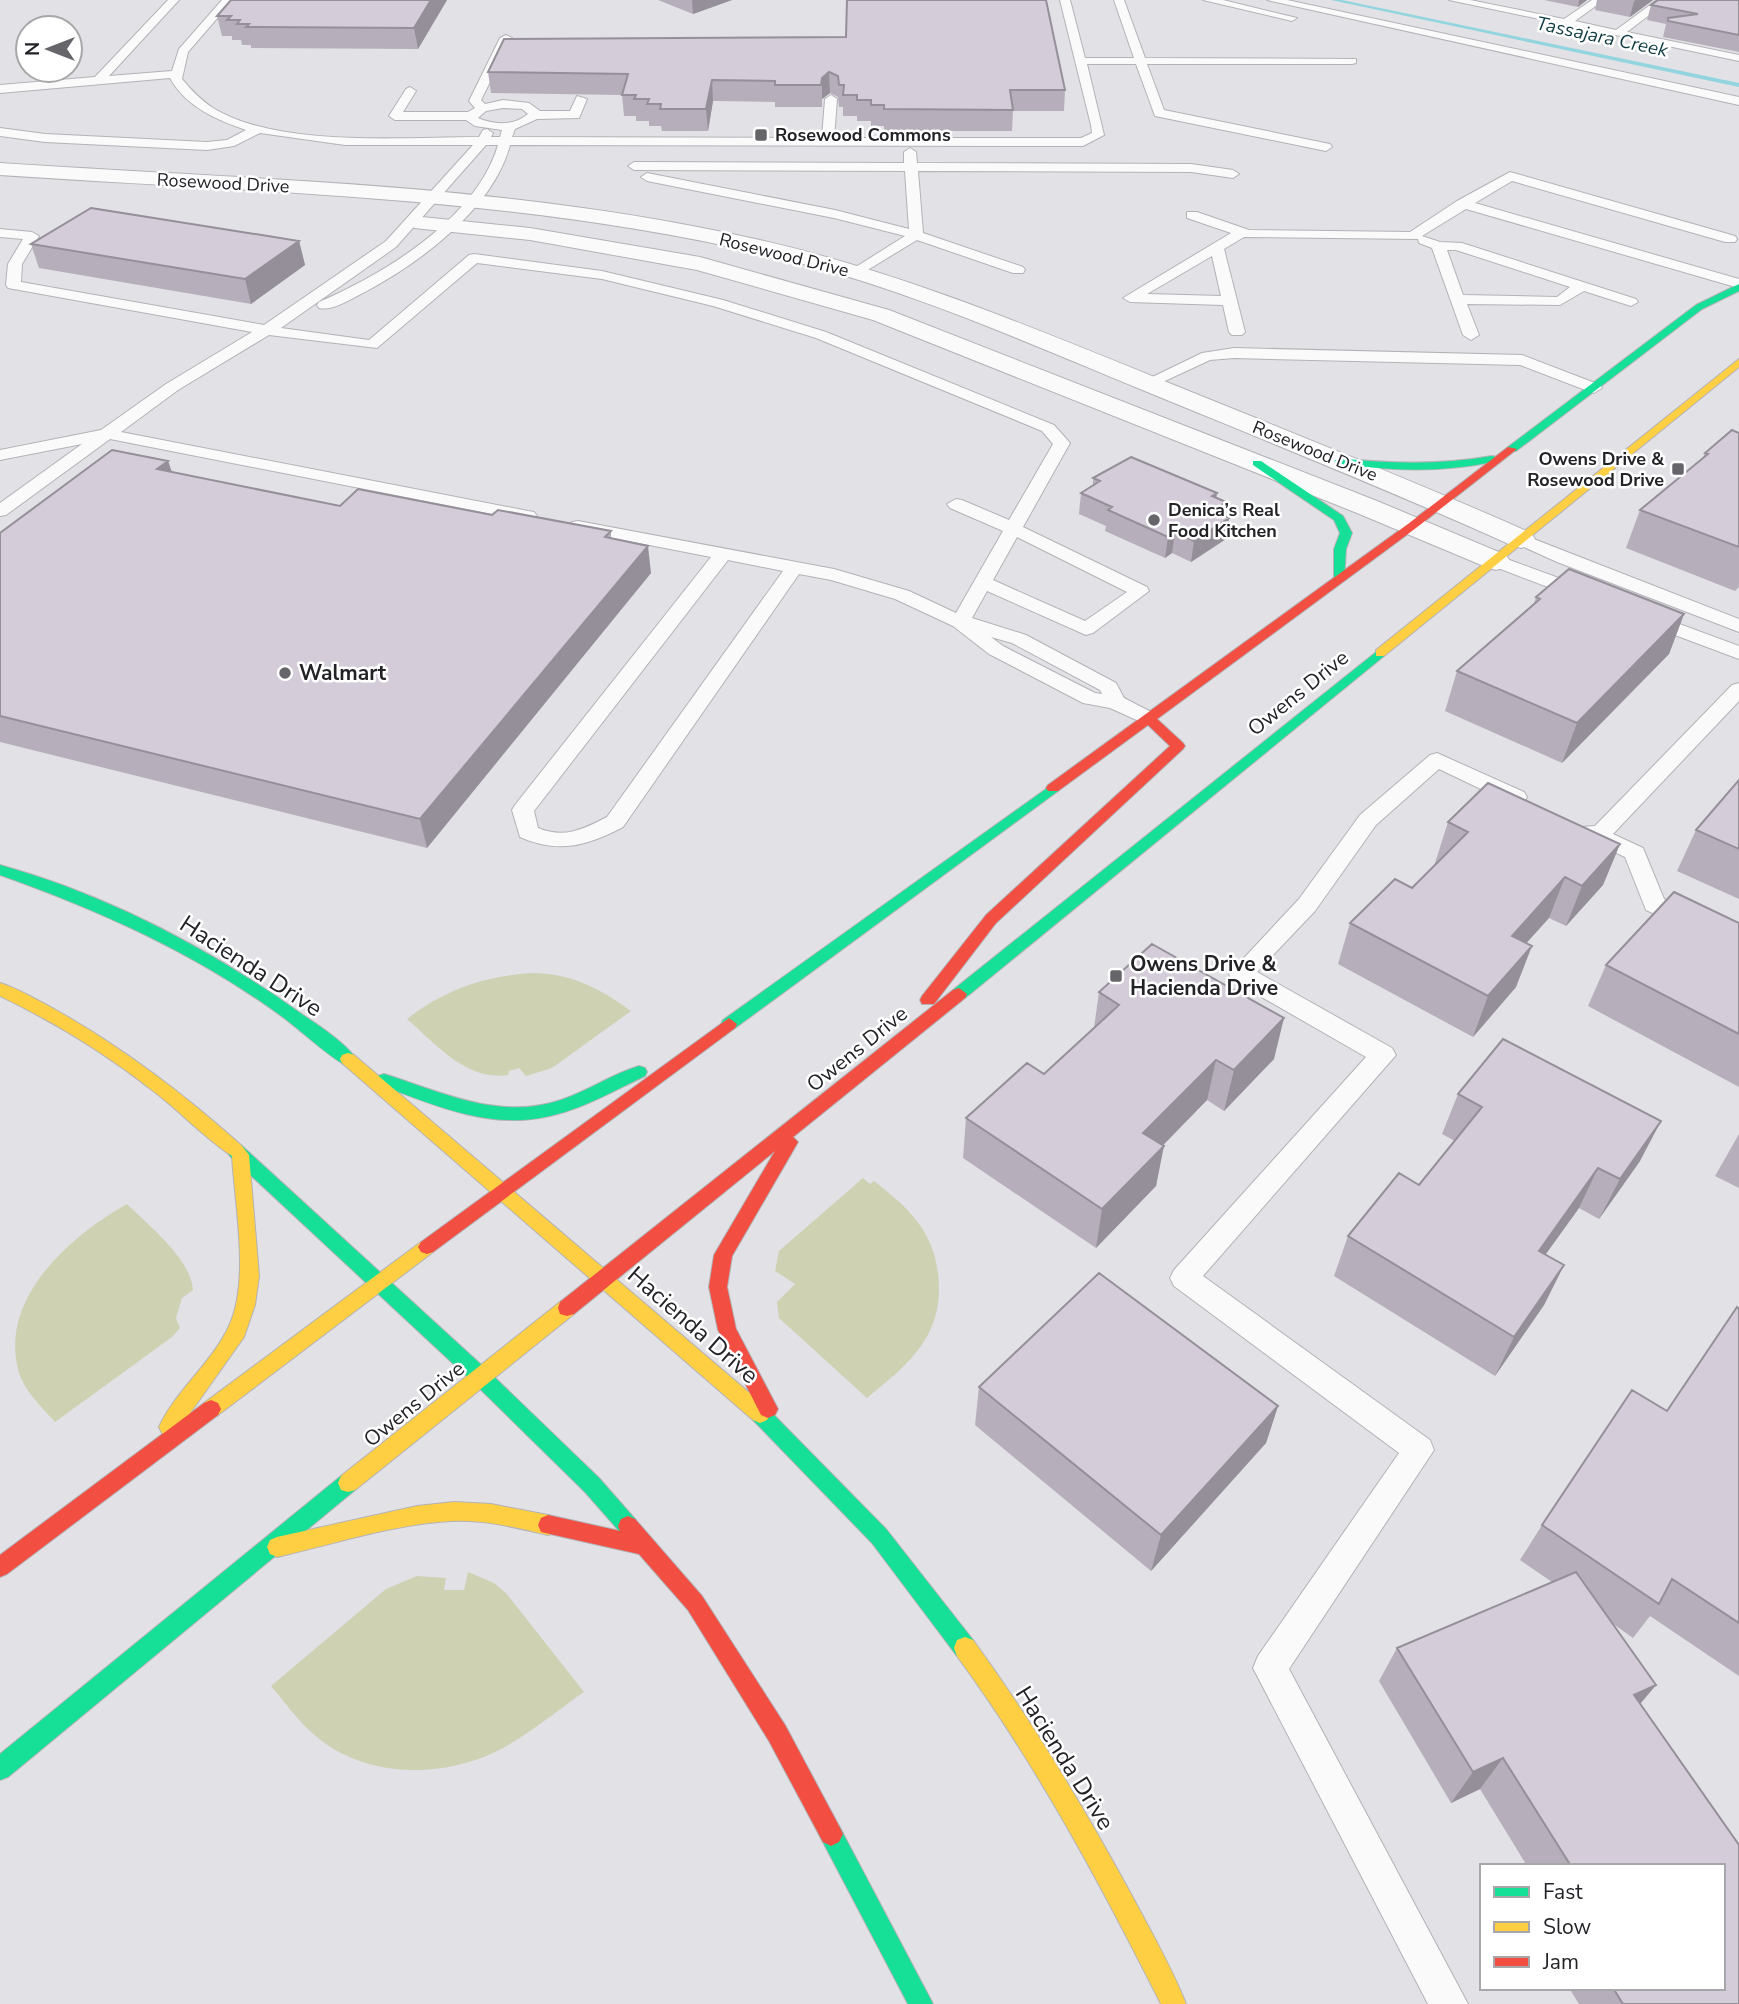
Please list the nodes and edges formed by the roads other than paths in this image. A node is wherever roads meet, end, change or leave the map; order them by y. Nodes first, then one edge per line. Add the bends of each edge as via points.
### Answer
1 (174, 0) edge
2 (228, 0) edge
3 (1065, 0) edge
4 (1119, 0) edge
5 (1208, 0) edge
6 (1272, 0) edge
7 (1454, 0) edge
8 (1599, 0) edge
9 (1664, 0) edge
10 (1570, 8) dead end
11 (1584, 11) junction
12 (1307, 22) dead end
13 (1566, 23) junction
14 (1618, 33) junction
15 (506, 38) edge
16 (1739, 58) edge
17 (1081, 61) junction
18 (1141, 61) junction
19 (1352, 61) dead end
20 (177, 74) junction
21 (97, 82) junction
22 (0, 89) edge
23 (410, 91) dead end
24 (581, 99) edge
25 (831, 99) edge
26 (1739, 101) edge
27 (476, 112) junction
28 (534, 115) junction
29 (575, 115) junction
30 (395, 116) junction
31 (511, 125) junction
32 (490, 126) junction
33 (388, 128) dead end
34 (572, 128) dead end
35 (259, 129) junction
36 (0, 132) edge
37 (483, 141) junction
38 (504, 141) junction
39 (638, 141) junction
40 (828, 142) junction
41 (909, 142) junction
42 (1326, 147) dead end
43 (634, 166) junction
44 (911, 166) junction
45 (0, 169) edge
46 (1233, 174) dead end
47 (433, 197) junction
48 (471, 201) junction
49 (1462, 204) junction
50 (1192, 215) dead end
51 (386, 219) dead end
52 (411, 222) junction
53 (447, 226) junction
54 (1243, 232) junction
55 (0, 233) edge
56 (916, 235) junction
57 (1413, 236) junction
58 (1730, 239) dead end
59 (1438, 246) junction
60 (1217, 247) junction
61 (1018, 270) dead end
62 (856, 273) junction
63 (23, 286) junction
64 (1582, 286) junction
65 (1739, 286) edge
66 (0, 290) edge
67 (1457, 299) junction
68 (1230, 300) junction
69 (1632, 302) dead end
70 (271, 326) junction
71 (1237, 332) dead end
72 (1471, 335) dead end
73 (1739, 362) edge
74 (1148, 383) junction
75 (1594, 388) junction
76 (108, 434) junction
77 (0, 455) edge
78 (1504, 456) junction
79 (1339, 461) junction
80 (1257, 463) junction
81 (956, 503) dead end
82 (1443, 503) junction
83 (0, 511) edge
84 (539, 518) edge
85 (565, 523) edge
86 (1412, 526) junction
87 (1012, 528) junction
88 (1521, 539) junction
89 (723, 554) junction
90 (1496, 561) junction
91 (794, 568) junction
92 (1340, 578) junction
93 (982, 582) junction
94 (1606, 603) edge
95 (1631, 612) edge
96 (960, 622) junction
97 (1739, 626) edge
98 (1739, 653) edge
99 (1739, 689) edge
100 (1148, 718) junction
101 (1598, 836) junction
102 (0, 870) edge
103 (1739, 945) edge
104 (0, 989) edge
105 (698, 1047) junction
106 (888, 1051) junction
107 (362, 1072) junction
108 (801, 1122) junction
109 (240, 1155) junction
110 (501, 1191) junction
111 (606, 1279) junction
112 (380, 1283) junction
113 (481, 1377) junction
114 (782, 1436) junction
115 (149, 1455) junction
116 (646, 1546) junction
117 (271, 1549) junction
118 (0, 1567) edge
119 (0, 1769) edge
120 (921, 2004) edge
121 (1174, 2004) edge
122 (1448, 2004) edge

1 - 21 lane
2 - 20 lane via 183,51
3 - 17 lane
4 - 18 lane
5 - 12 lane
6 - 26 lane
7 - 13 lane
8 - 11 lane
9 - 14 lane
10 - 11 lane
11 - 13 lane
13 - 14 lane
14 - 16 lane
15 - 27 lane via 475,101
17 - 18 lane
17 - 41 lane via 1098,135 1083,142
18 - 19 lane
18 - 42 lane via 1159,113
20 - 21 lane
20 - 35 lane via 186,95 205,110
21 - 22 lane
23 - 30 lane
24 - 29 lane
25 - 40 lane
27 - 28 lane via 515,104 532,109
27 - 30 lane
27 - 32 lane via 472,120
28 - 29 lane
28 - 31 lane
29 - 34 lane
30 - 33 lane
31 - 32 lane
31 - 38 lane
32 - 37 lane
35 - 36 lane via 230,143 207,146
35 - 37 lane via 345,141
37 - 38 lane
37 - 47 lane
38 - 39 lane
38 - 48 lane via 498,162
39 - 40 lane
39 - 43 lane
40 - 41 lane
41 - 44 lane
43 - 44 lane
43 - 56 lane via 632,171 653,179 835,214
44 - 46 lane via 1191,168
44 - 56 lane
45 - 47 street, Rosewood Drive
47 - 48 street, Rosewood Drive
47 - 52 lane
48 - 53 lane
48 - 62 street, Rosewood Drive via 648,224
49 - 57 lane
49 - 58 lane via 1510,176
49 - 65 lane
50 - 54 lane
51 - 52 street, Rosewood Drive
52 - 53 street, Rosewood Drive
52 - 70 lane via 369,261
53 - 70 lane via 402,265 370,284
53 - 80 street, Rosewood Drive via 617,248 800,290 893,319
54 - 57 lane
54 - 60 lane
55 - 63 lane via 32,236 15,264 13,285
56 - 61 lane
56 - 62 lane
57 - 59 lane
59 - 64 lane via 1457,246
59 - 67 lane
60 - 68 lane
60 - 68 lane via 1130,299
62 - 74 street, Rosewood Drive via 924,294
63 - 66 lane
63 - 70 lane
64 - 67 lane via 1560,301
64 - 69 lane
65 - 75 street via 1699,307
67 - 72 lane
68 - 71 lane
70 - 76 lane via 197,370
70 - 87 lane via 372,345 474,258 602,275 718,303 821,335 1048,428 1062,443
73 - 88 street, Owens Drive
74 - 75 lane via 1207,356 1234,353 1522,360
74 - 79 street, Rosewood Drive
75 - 78 street
76 - 77 lane
76 - 83 lane
76 - 84 lane
78 - 79 street via 1423,470
78 - 82 street
79 - 82 street, Rosewood Drive
80 - 86 street, Rosewood Drive
80 - 92 street via 1339,518 1346,533 1340,549
81 - 87 lane
82 - 86 street
82 - 88 street, Rosewood Drive
85 - 89 lane
86 - 90 street, Rosewood Drive
86 - 92 street
87 - 93 lane
87 - 93 lane via 1140,591 1086,629
88 - 90 street, Owens Drive
88 - 97 lane
89 - 91 lane
89 - 91 lane via 523,810 528,832 543,840 581,841 615,822
90 - 94 lane
90 - 106 street, Owens Drive
91 - 96 lane via 902,595
92 - 100 street
93 - 96 lane
95 - 98 lane
96 - 100 lane via 996,650 1090,699 1115,702
99 - 101 lane
100 - 105 street
100 - 106 street via 1178,746 990,919
101 - 103 lane via 1634,853 1654,904
101 - 122 lane via 1437,760 1368,820 1307,905 1241,974 1383,1055 1184,1278 1419,1450 1270,1668
102 - 107 street, Hacienda Drive via 47,884 148,928 240,981
104 - 109 street via 122,1058
105 - 107 street via 545,1111 506,1115 478,1113
105 - 110 street
106 - 108 street, Owens Drive
107 - 110 street, Hacienda Drive
108 - 111 street, Owens Drive
108 - 114 street via 723,1255 718,1287 727,1330
109 - 112 street
109 - 115 street via 250,1276 246,1305 237,1331
110 - 111 street, Hacienda Drive
110 - 112 street
111 - 113 street, Owens Drive
111 - 114 street, Hacienda Drive
112 - 113 street
112 - 115 street
113 - 116 street via 592,1485
113 - 117 street, Owens Drive
114 - 121 street, Hacienda Drive via 879,1536 993,1684 1100,1857
115 - 118 street
116 - 117 street via 491,1513 453,1511
116 - 120 street via 695,1603 776,1733
117 - 119 street, Owens Drive

